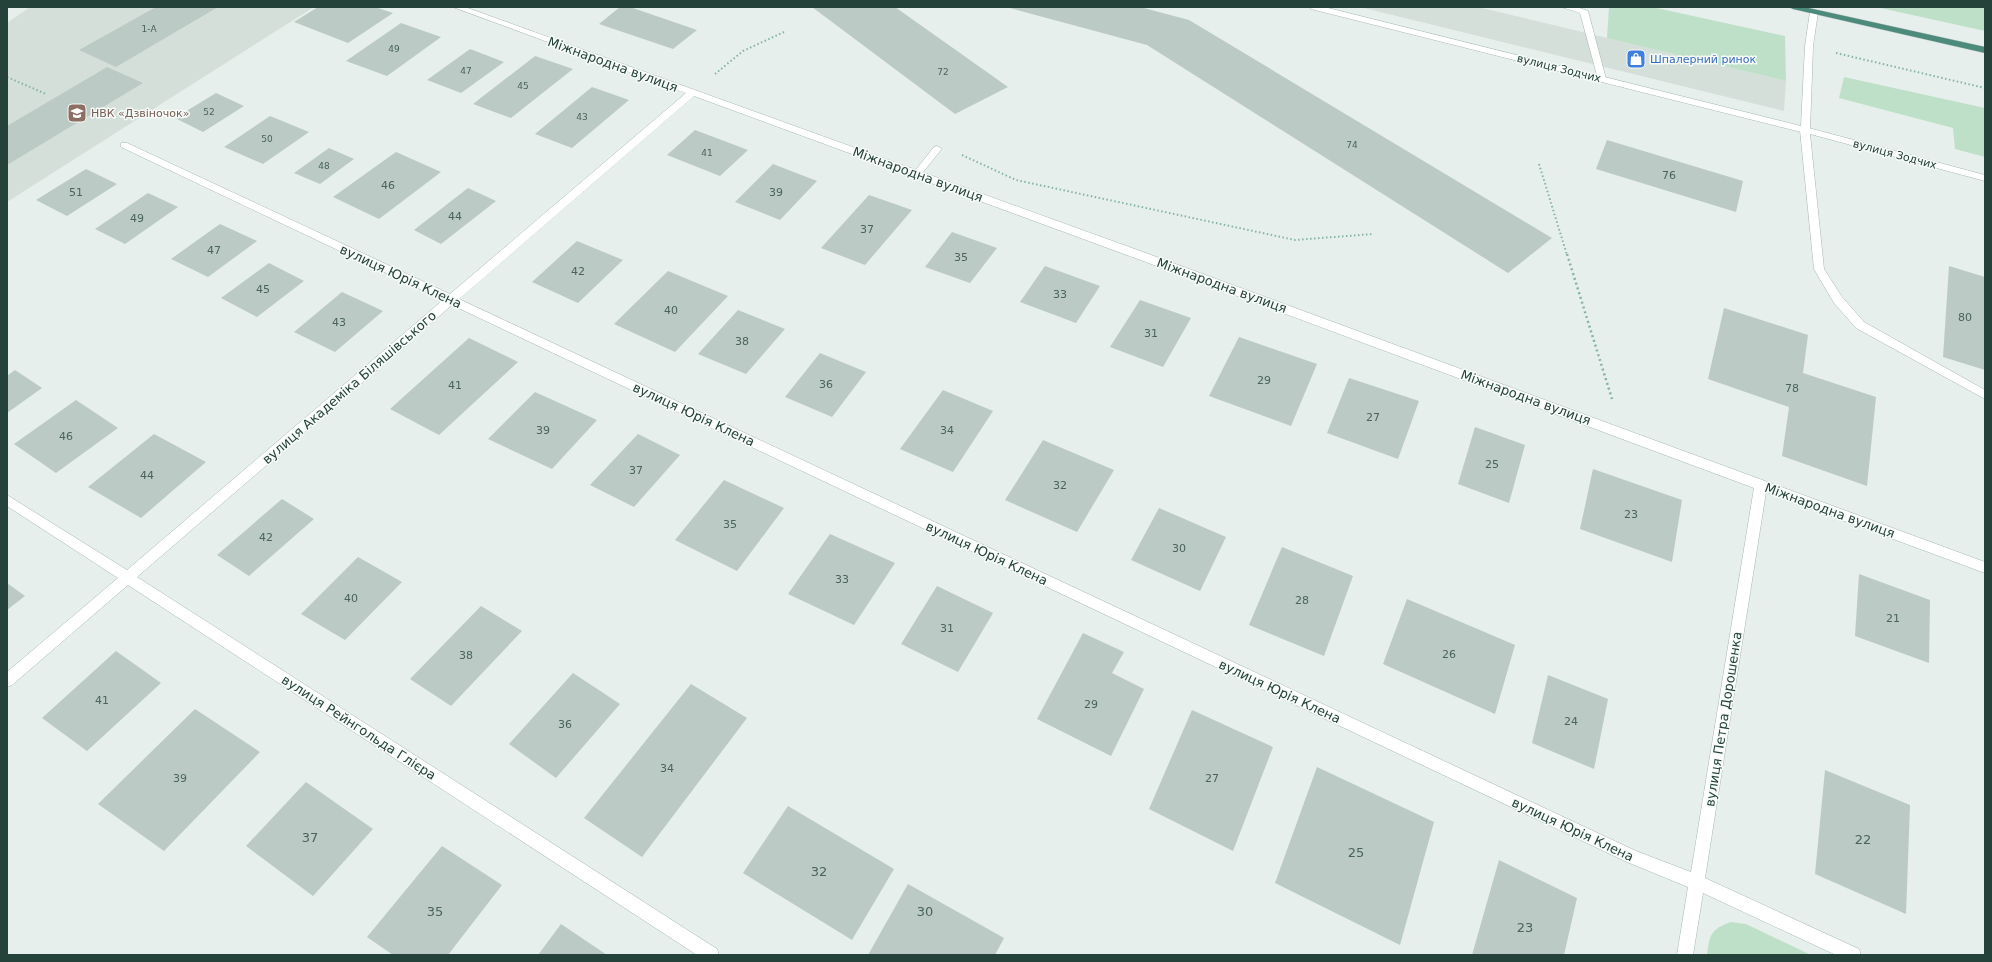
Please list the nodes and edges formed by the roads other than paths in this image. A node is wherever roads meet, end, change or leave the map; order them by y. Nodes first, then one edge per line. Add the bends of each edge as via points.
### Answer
1 (457, 7) edge
2 (1314, 7) edge
3 (1565, 7) edge
4 (1793, 7) edge
5 (1814, 12) junction
6 (1985, 50) edge
7 (1602, 79) junction
8 (692, 93) junction
9 (1805, 130) junction
10 (124, 145) dead end
11 (938, 149) dead end
12 (917, 174) junction
13 (1985, 178) edge
14 (451, 300) junction
15 (1985, 394) edge
16 (1761, 484) junction
17 (7, 500) edge
18 (1985, 568) edge
19 (128, 578) junction
20 (7, 681) edge
21 (1696, 882) junction
22 (711, 955) edge
23 (1685, 955) edge
24 (1852, 955) edge

1 - 8 street, Міжнародна вулиця
2 - 7 street, вулиця Зодчих
3 - 7 street via 1584,11
4 - 5 highway
5 - 6 highway
5 - 9 street via 1809,46
7 - 9 street, вулиця Зодчих
8 - 12 street, Міжнародна вулиця
8 - 14 street, вулиця Академіка Біляшівського
9 - 13 street, вулиця Зодчих
9 - 15 street via 1819,269 1838,300 1860,325
10 - 14 street, вулиця Юрія Клена
11 - 12 street
12 - 16 street, Міжнародна вулиця
14 - 19 street, вулиця Академіка Біляшівського
14 - 21 street, вулиця Юрія Клена via 1632,857
16 - 18 street, Міжнародна вулиця
16 - 21 street, вулиця Петра Дорошенка
17 - 19 street, вулиця Рейнгольда Глієра
19 - 20 street, вулиця Академіка Біляшівського
19 - 22 street, вулиця Рейнгольда Глієра
21 - 23 street, вулиця Петра Дорошенка
21 - 24 street, вулиця Юрія Клена

